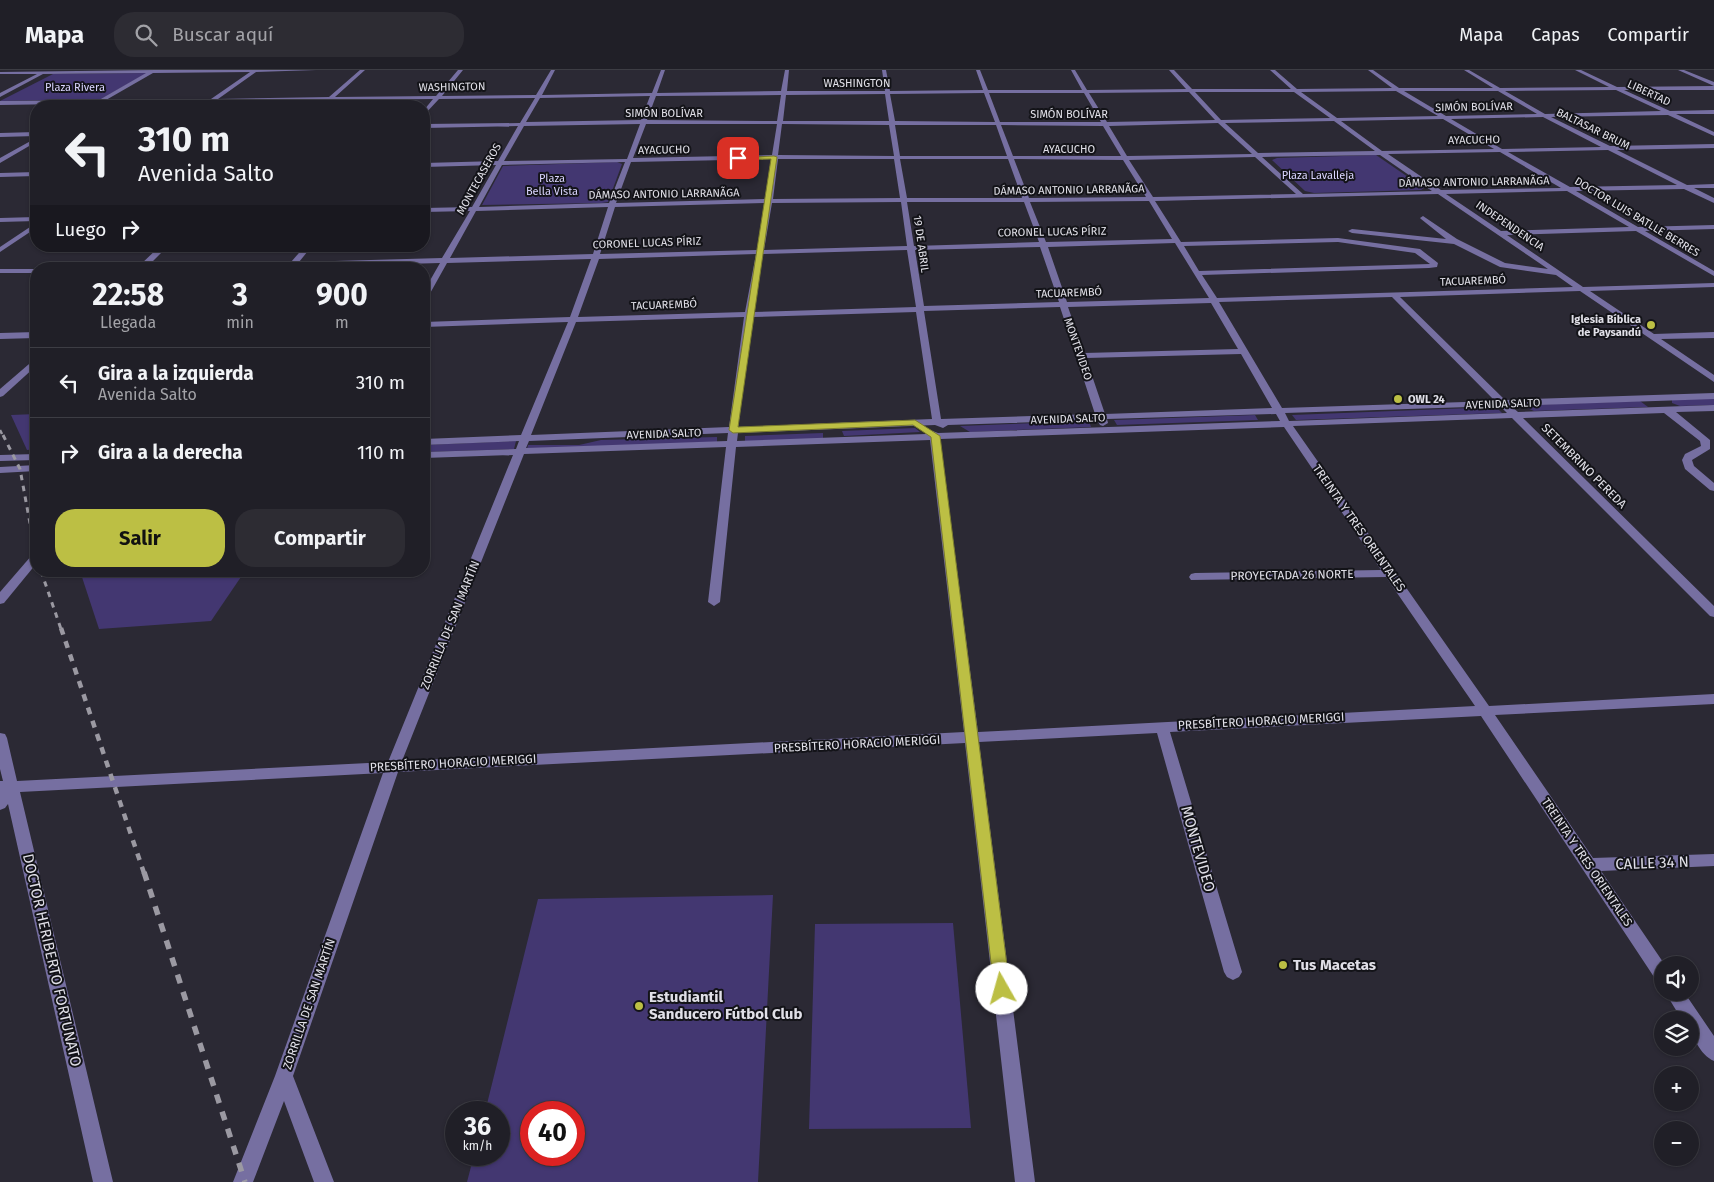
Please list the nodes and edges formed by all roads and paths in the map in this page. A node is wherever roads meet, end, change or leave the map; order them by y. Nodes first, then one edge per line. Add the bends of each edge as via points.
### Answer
1 (155, 70) edge
2 (256, 70) edge
3 (314, 70) edge
4 (363, 70) edge
5 (461, 70) edge
6 (553, 70) edge
7 (663, 70) edge
8 (787, 70) edge
9 (884, 70) edge
10 (978, 70) edge
11 (1073, 70) edge
12 (1171, 70) edge
13 (1272, 70) edge
14 (1370, 70) edge
15 (1466, 70) edge
16 (1577, 70) edge
17 (1680, 70) edge
18 (47, 71) edge
19 (0, 73) edge
20 (1714, 84) edge
21 (1616, 88) junction
22 (1714, 88) edge
23 (1498, 89) junction
24 (1190, 90) junction
25 (1295, 90) junction
26 (1398, 90) junction
27 (1085, 91) junction
28 (986, 92) junction
29 (783, 93) junction
30 (887, 93) junction
31 (0, 95) edge
32 (654, 95) junction
33 (538, 96) junction
34 (437, 98) junction
35 (331, 99) junction
36 (104, 100) edge
37 (212, 100) joint
38 (0, 103) edge
39 (30, 103) edge
40 (430, 106) edge
41 (1714, 112) edge
42 (1667, 113) junction
43 (1543, 115) junction
44 (1444, 117) junction
45 (1337, 119) junction
46 (643, 122) junction
47 (1220, 122) junction
48 (779, 123) junction
49 (522, 124) junction
50 (892, 124) junction
51 (997, 124) junction
52 (1105, 124) junction
53 (430, 126) edge
54 (30, 134) edge
55 (1714, 134) edge
56 (0, 135) edge
57 (30, 144) edge
58 (1714, 146) edge
59 (1609, 148) junction
60 (1503, 150) junction
61 (1380, 152) junction
62 (1258, 155) junction
63 (774, 157) junction
64 (897, 158) junction
65 (1125, 158) junction
66 (1011, 159) junction
67 (628, 161) junction
68 (0, 162) edge
69 (499, 164) junction
70 (430, 165) edge
71 (0, 174) edge
72 (30, 174) edge
73 (1714, 186) edge
74 (1688, 187) junction
75 (1571, 190) junction
76 (1440, 193) junction
77 (1302, 196) junction
78 (1151, 199) junction
79 (769, 201) junction
80 (904, 201) junction
81 (1027, 201) junction
82 (1714, 201) edge
83 (612, 205) junction
84 (474, 209) junction
85 (430, 210) edge
86 (1423, 218) dead end
87 (30, 219) edge
88 (0, 220) edge
89 (1714, 227) edge
90 (30, 229) edge
91 (1637, 229) junction
92 (1352, 231) dead end
93 (1500, 233) junction
94 (1457, 242) junction
95 (1179, 243) junction
96 (1043, 244) junction
97 (910, 247) junction
98 (0, 250) edge
99 (760, 251) junction
100 (158, 252) edge
101 (304, 252) edge
102 (596, 256) junction
103 (446, 260) junction
104 (147, 262) edge
105 (295, 262) edge
106 (394, 262) edge
107 (30, 271) edge
108 (0, 272) edge
109 (1198, 273) junction
110 (1560, 273) junction
111 (1714, 274) edge
112 (1714, 285) edge
113 (430, 287) edge
114 (1582, 288) junction
115 (1394, 295) junction
116 (1214, 300) junction
117 (1062, 304) junction
118 (920, 309) junction
119 (750, 313) junction
120 (573, 319) junction
121 (430, 324) edge
122 (30, 335) edge
123 (1714, 335) edge
124 (0, 336) edge
125 (1654, 337) junction
126 (1244, 350) junction
127 (1080, 356) junction
128 (30, 366) edge
129 (1714, 379) edge
130 (0, 394) edge
131 (1714, 396) edge
132 (1658, 398) junction
133 (1504, 404) junction
134 (1714, 408) edge
135 (1670, 410) junction
136 (1516, 416) junction
137 (1100, 417) junction
138 (1283, 417) junction
139 (915, 422) junction
140 (834, 427) junction
141 (936, 429) junction
142 (733, 430) junction
143 (1106, 430) junction
144 (960, 435) junction
145 (526, 438) junction
146 (834, 441) junction
147 (430, 442) edge
148 (732, 444) junction
149 (521, 452) junction
150 (430, 456) edge
151 (30, 457) edge
152 (0, 458) edge
153 (30, 468) edge
154 (0, 470) edge
155 (1714, 488) edge
156 (30, 564) edge
157 (1390, 573) junction
158 (1195, 577) dead end
159 (0, 600) edge
160 (714, 602) dead end
161 (1714, 613) edge
162 (1714, 699) edge
163 (1484, 710) junction
164 (1162, 727) junction
165 (0, 738) edge
166 (972, 738) junction
167 (393, 766) junction
168 (6, 787) edge
169 (0, 804) edge
170 (1714, 860) edge
171 (1590, 865) junction
172 (1654, 963) edge
173 (1233, 972) dead end
174 (1680, 1001) edge
175 (1714, 1052) edge
176 (284, 1076) junction
177 (104, 1182) edge
178 (243, 1182) edge
179 (324, 1182) edge
180 (1025, 1182) edge

1 - 2 street
1 - 18 street
1 - 36 street
2 - 3 street
2 - 37 street
4 - 35 street
5 - 34 street
6 - 33 street, MONTECASEROS
7 - 32 street, ZORRILLA DE SAN MARTÍN
8 - 29 street
9 - 30 street, 19 DE ABRIL
10 - 28 street, MONTEVIDEO
11 - 27 street, TREINTA Y TRES ORIENTALES
12 - 24 street
13 - 25 street, INDEPENDENCIA
14 - 26 street, DOCTOR LUIS BATLLE BERRES
15 - 23 street, BALTASAR BRUM
16 - 21 street, LIBERTAD
17 - 20 street
18 - 19 street
18 - 31 street
21 - 22 street, WASHINGTON
21 - 23 street, WASHINGTON
21 - 42 street, LIBERTAD
23 - 26 street, WASHINGTON
23 - 43 street, BALTASAR BRUM
24 - 25 street, WASHINGTON
24 - 27 street, WASHINGTON
24 - 47 street
25 - 26 street, WASHINGTON
25 - 45 street, INDEPENDENCIA
26 - 44 street, DOCTOR LUIS BATLLE BERRES
27 - 28 street, WASHINGTON
27 - 52 street, TREINTA Y TRES ORIENTALES
28 - 30 street, WASHINGTON
28 - 51 street, MONTEVIDEO
29 - 30 street, WASHINGTON
29 - 32 street, WASHINGTON
29 - 48 street
30 - 50 street, 19 DE ABRIL
32 - 33 street, WASHINGTON
32 - 46 street, ZORRILLA DE SAN MARTÍN
33 - 34 street, WASHINGTON
33 - 49 street, MONTECASEROS
34 - 35 street, WASHINGTON
34 - 40 street
35 - 37 street, WASHINGTON
38 - 39 street, WASHINGTON
41 - 42 street, SIMÓN BOLÍVAR
42 - 43 street, SIMÓN BOLÍVAR
42 - 55 street, LIBERTAD
43 - 44 street, SIMÓN BOLÍVAR
43 - 59 street, BALTASAR BRUM
44 - 45 street, SIMÓN BOLÍVAR
44 - 60 street, DOCTOR LUIS BATLLE BERRES
45 - 47 street, SIMÓN BOLÍVAR
45 - 61 street, INDEPENDENCIA
46 - 48 street, SIMÓN BOLÍVAR
46 - 49 street, SIMÓN BOLÍVAR
46 - 67 street, ZORRILLA DE SAN MARTÍN
47 - 52 street, SIMÓN BOLÍVAR
47 - 62 street
48 - 50 street, SIMÓN BOLÍVAR
48 - 63 street
49 - 53 street, SIMÓN BOLÍVAR
49 - 69 street, MONTECASEROS
50 - 51 street, SIMÓN BOLÍVAR
50 - 64 street, 19 DE ABRIL
51 - 52 street, SIMÓN BOLÍVAR
51 - 66 street, MONTEVIDEO
52 - 65 street, TREINTA Y TRES ORIENTALES
54 - 56 street
57 - 68 street
58 - 59 street, AYACUCHO
59 - 60 street, AYACUCHO
59 - 74 street, BALTASAR BRUM
60 - 61 street, AYACUCHO
60 - 75 street, DOCTOR LUIS BATLLE BERRES
61 - 62 street, AYACUCHO
61 - 76 street, INDEPENDENCIA
62 - 65 street, AYACUCHO
62 - 77 street
63 - 64 street, AYACUCHO
63 - 67 street, AYACUCHO
63 - 79 street
64 - 66 street, AYACUCHO
64 - 80 street, 19 DE ABRIL
65 - 66 street, AYACUCHO
65 - 78 street, TREINTA Y TRES ORIENTALES
66 - 81 street, MONTEVIDEO
67 - 69 street, AYACUCHO
67 - 83 street, ZORRILLA DE SAN MARTÍN
69 - 70 street, AYACUCHO
69 - 84 street, MONTECASEROS
71 - 72 street
73 - 74 street, DÁMASO ANTONIO LARRANÃGA
74 - 75 street, DÁMASO ANTONIO LARRANÃGA
74 - 82 street, BALTASAR BRUM
75 - 76 street, DÁMASO ANTONIO LARRANÃGA
75 - 91 street, DOCTOR LUIS BATLLE BERRES
76 - 77 street, DÁMASO ANTONIO LARRANÃGA
76 - 93 street, INDEPENDENCIA
77 - 78 street, DÁMASO ANTONIO LARRANÃGA
78 - 81 street, DÁMASO ANTONIO LARRANÃGA
78 - 95 street, TREINTA Y TRES ORIENTALES
79 - 80 street, DÁMASO ANTONIO LARRANÃGA
79 - 83 street, DÁMASO ANTONIO LARRANÃGA
79 - 99 street
80 - 81 street, DÁMASO ANTONIO LARRANÃGA
80 - 97 street, 19 DE ABRIL
81 - 96 street, MONTEVIDEO
83 - 84 street, DÁMASO ANTONIO LARRANÃGA
83 - 102 street, ZORRILLA DE SAN MARTÍN
84 - 85 street, DÁMASO ANTONIO LARRANÃGA
84 - 103 street, MONTECASEROS
86 - 94 street
87 - 88 street
89 - 91 street
90 - 98 street
91 - 93 street
91 - 111 street, DOCTOR LUIS BATLLE BERRES
92 - 94 street
93 - 110 street, INDEPENDENCIA
94 - 110 street via 1503,264
95 - 96 street, CORONEL LUCAS PÍRIZ
95 - 109 street, TREINTA Y TRES ORIENTALES
95 - 109 street, CORONEL LUCAS PÍRIZ via 1338,240 1417,251 1434,263 1429,266
96 - 97 street, CORONEL LUCAS PÍRIZ
96 - 117 street, MONTEVIDEO
97 - 99 street, CORONEL LUCAS PÍRIZ
97 - 118 street, 19 DE ABRIL
99 - 102 street, CORONEL LUCAS PÍRIZ
99 - 119 street
100 - 104 street
101 - 105 street
102 - 103 street, CORONEL LUCAS PÍRIZ
102 - 120 street, ZORRILLA DE SAN MARTÍN
103 - 106 street, CORONEL LUCAS PÍRIZ
103 - 113 street, MONTECASEROS
107 - 108 street
109 - 116 street, TREINTA Y TRES ORIENTALES
110 - 114 street, INDEPENDENCIA
112 - 114 street, TACUAREMBÓ
114 - 115 street, TACUAREMBÓ
114 - 125 street, INDEPENDENCIA
115 - 116 street, TACUAREMBÓ
115 - 133 street, SETEMBRINO PEREDA
116 - 117 street, TACUAREMBÓ
116 - 126 street, TREINTA Y TRES ORIENTALES
117 - 118 street, TACUAREMBÓ
117 - 127 street, MONTEVIDEO
118 - 119 street, TACUAREMBÓ
118 - 141 street, 19 DE ABRIL
119 - 120 street, TACUAREMBÓ
119 - 142 street
120 - 121 street, TACUAREMBÓ
120 - 145 street, ZORRILLA DE SAN MARTÍN
122 - 124 street
123 - 125 street
125 - 129 street, INDEPENDENCIA
126 - 127 street
126 - 138 street, TREINTA Y TRES ORIENTALES
127 - 137 street, MONTEVIDEO
128 - 130 street
131 - 132 street, AVENIDA SALTO
132 - 133 street, AVENIDA SALTO
132 - 135 street
133 - 136 street, SETEMBRINO PEREDA
133 - 138 street, AVENIDA SALTO
134 - 135 street, AVENIDA SALTO
135 - 136 street, AVENIDA SALTO
135 - 155 street via 1705,440 1706,447 1687,460 1689,467
136 - 138 street, AVENIDA SALTO
136 - 161 street, SETEMBRINO PEREDA
137 - 138 street, AVENIDA SALTO
137 - 141 street, AVENIDA SALTO
137 - 143 street, MONTEVIDEO
138 - 143 street, AVENIDA SALTO
138 - 157 street, TREINTA Y TRES ORIENTALES
139 - 140 street, AVENIDA SALTO
139 - 141 street
139 - 141 street, AVENIDA SALTO
140 - 142 street, AVENIDA SALTO
140 - 146 street
141 - 144 street, AVENIDA SALTO
141 - 144 street
141 - 146 street, AVENIDA SALTO
141 - 166 street, 19 DE ABRIL
142 - 145 street, AVENIDA SALTO
142 - 148 street
143 - 144 street, AVENIDA SALTO
145 - 147 street, AVENIDA SALTO
145 - 149 street, ZORRILLA DE SAN MARTÍN
146 - 148 street, AVENIDA SALTO
148 - 149 street, AVENIDA SALTO
148 - 160 street
149 - 150 street, AVENIDA SALTO
149 - 167 street, ZORRILLA DE SAN MARTÍN
151 - 152 street
153 - 154 street
156 - 159 street
157 - 158 street, PROYECTADA 26 NORTE
157 - 163 street, TREINTA Y TRES ORIENTALES
162 - 163 street, PRESBÍTERO HORACIO MERIGGI
163 - 164 street, PRESBÍTERO HORACIO MERIGGI
163 - 171 street, TREINTA Y TRES ORIENTALES
164 - 166 street, PRESBÍTERO HORACIO MERIGGI
164 - 173 street, MONTEVIDEO
165 - 168 street, DOCTOR HERIBERTO FORTUNATO
166 - 167 street, PRESBÍTERO HORACIO MERIGGI
166 - 180 street, 19 DE ABRIL
167 - 168 street, PRESBÍTERO HORACIO MERIGGI
167 - 176 street, ZORRILLA DE SAN MARTÍN
168 - 169 street
168 - 177 street, DOCTOR HERIBERTO FORTUNATO
170 - 171 street, CALLE 34 N
171 - 172 street, TREINTA Y TRES ORIENTALES
174 - 175 street
176 - 178 street, ZORRILLA DE SAN MARTÍN
176 - 179 street

